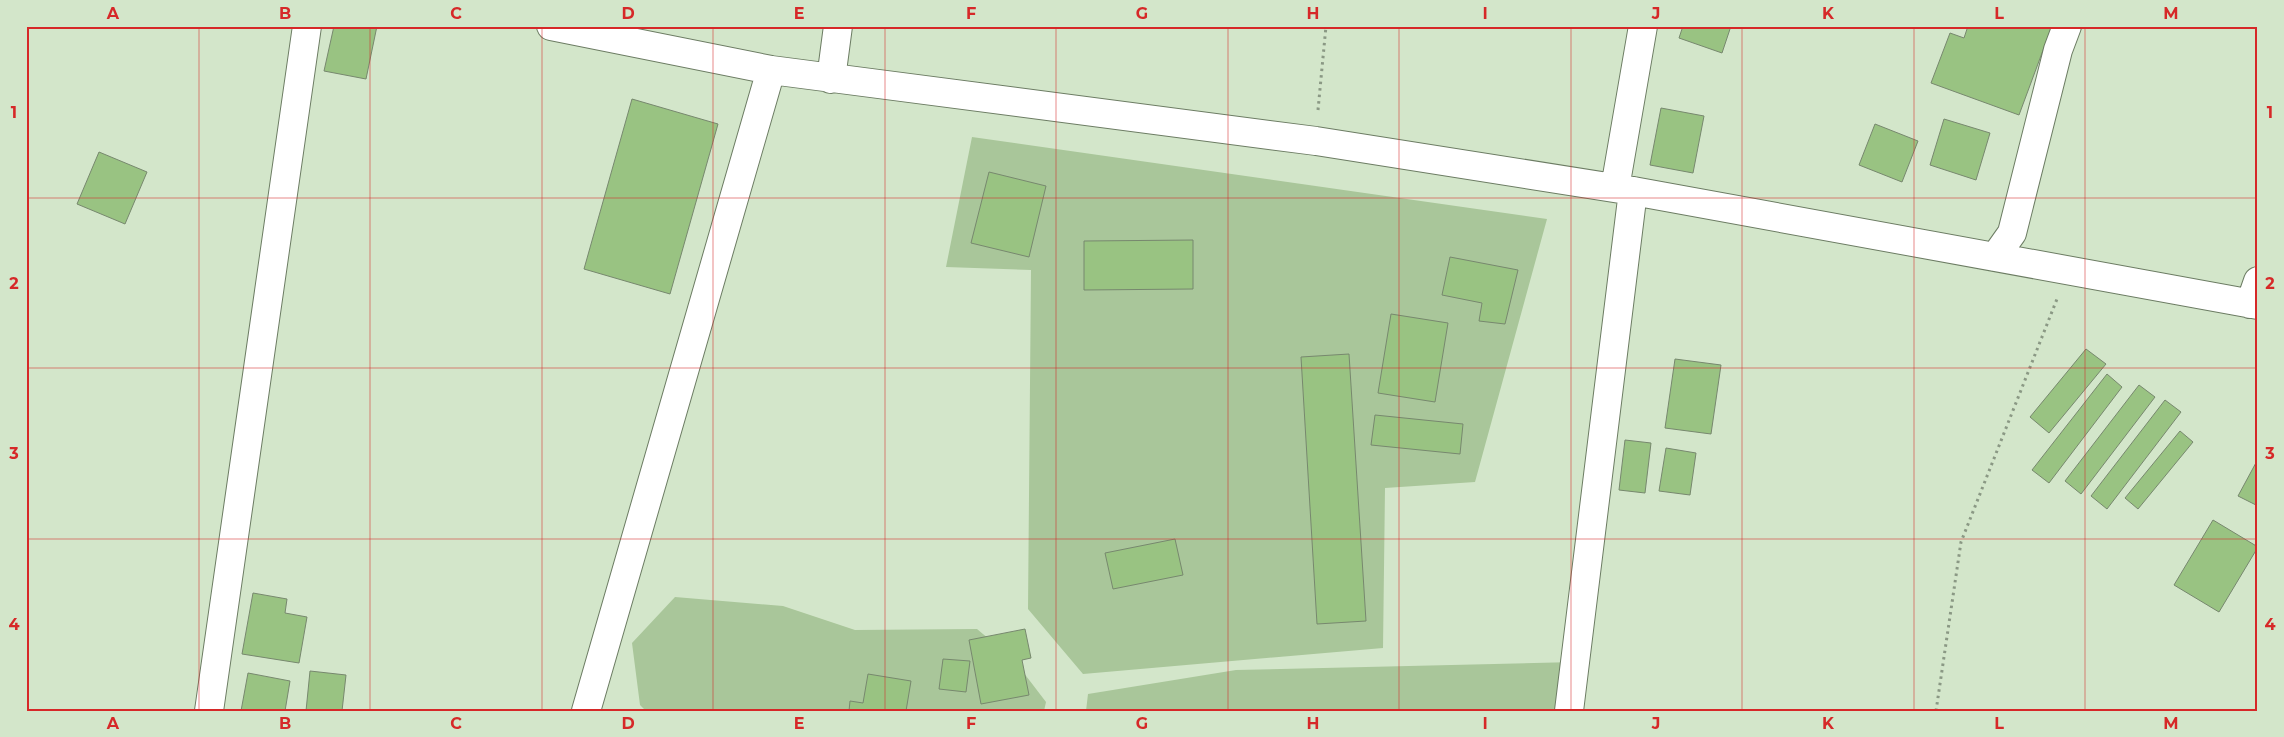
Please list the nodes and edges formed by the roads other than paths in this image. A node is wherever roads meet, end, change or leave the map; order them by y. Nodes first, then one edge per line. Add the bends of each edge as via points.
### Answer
1 (307, 26) edge
2 (551, 26) edge
3 (838, 26) edge
4 (1643, 26) edge
5 (2067, 26) edge
6 (771, 70) junction
7 (831, 79) junction
8 (1624, 190) junction
9 (1995, 256) junction
10 (2255, 297) edge
11 (209, 711) edge
12 (586, 711) edge
13 (1569, 711) edge

1 - 11 street
2 - 6 street
3 - 7 street
4 - 8 street
5 - 9 street via 2058,50 2012,233
6 - 7 street
6 - 12 street
7 - 8 street via 1316,141
8 - 9 street
8 - 13 street
9 - 10 street

